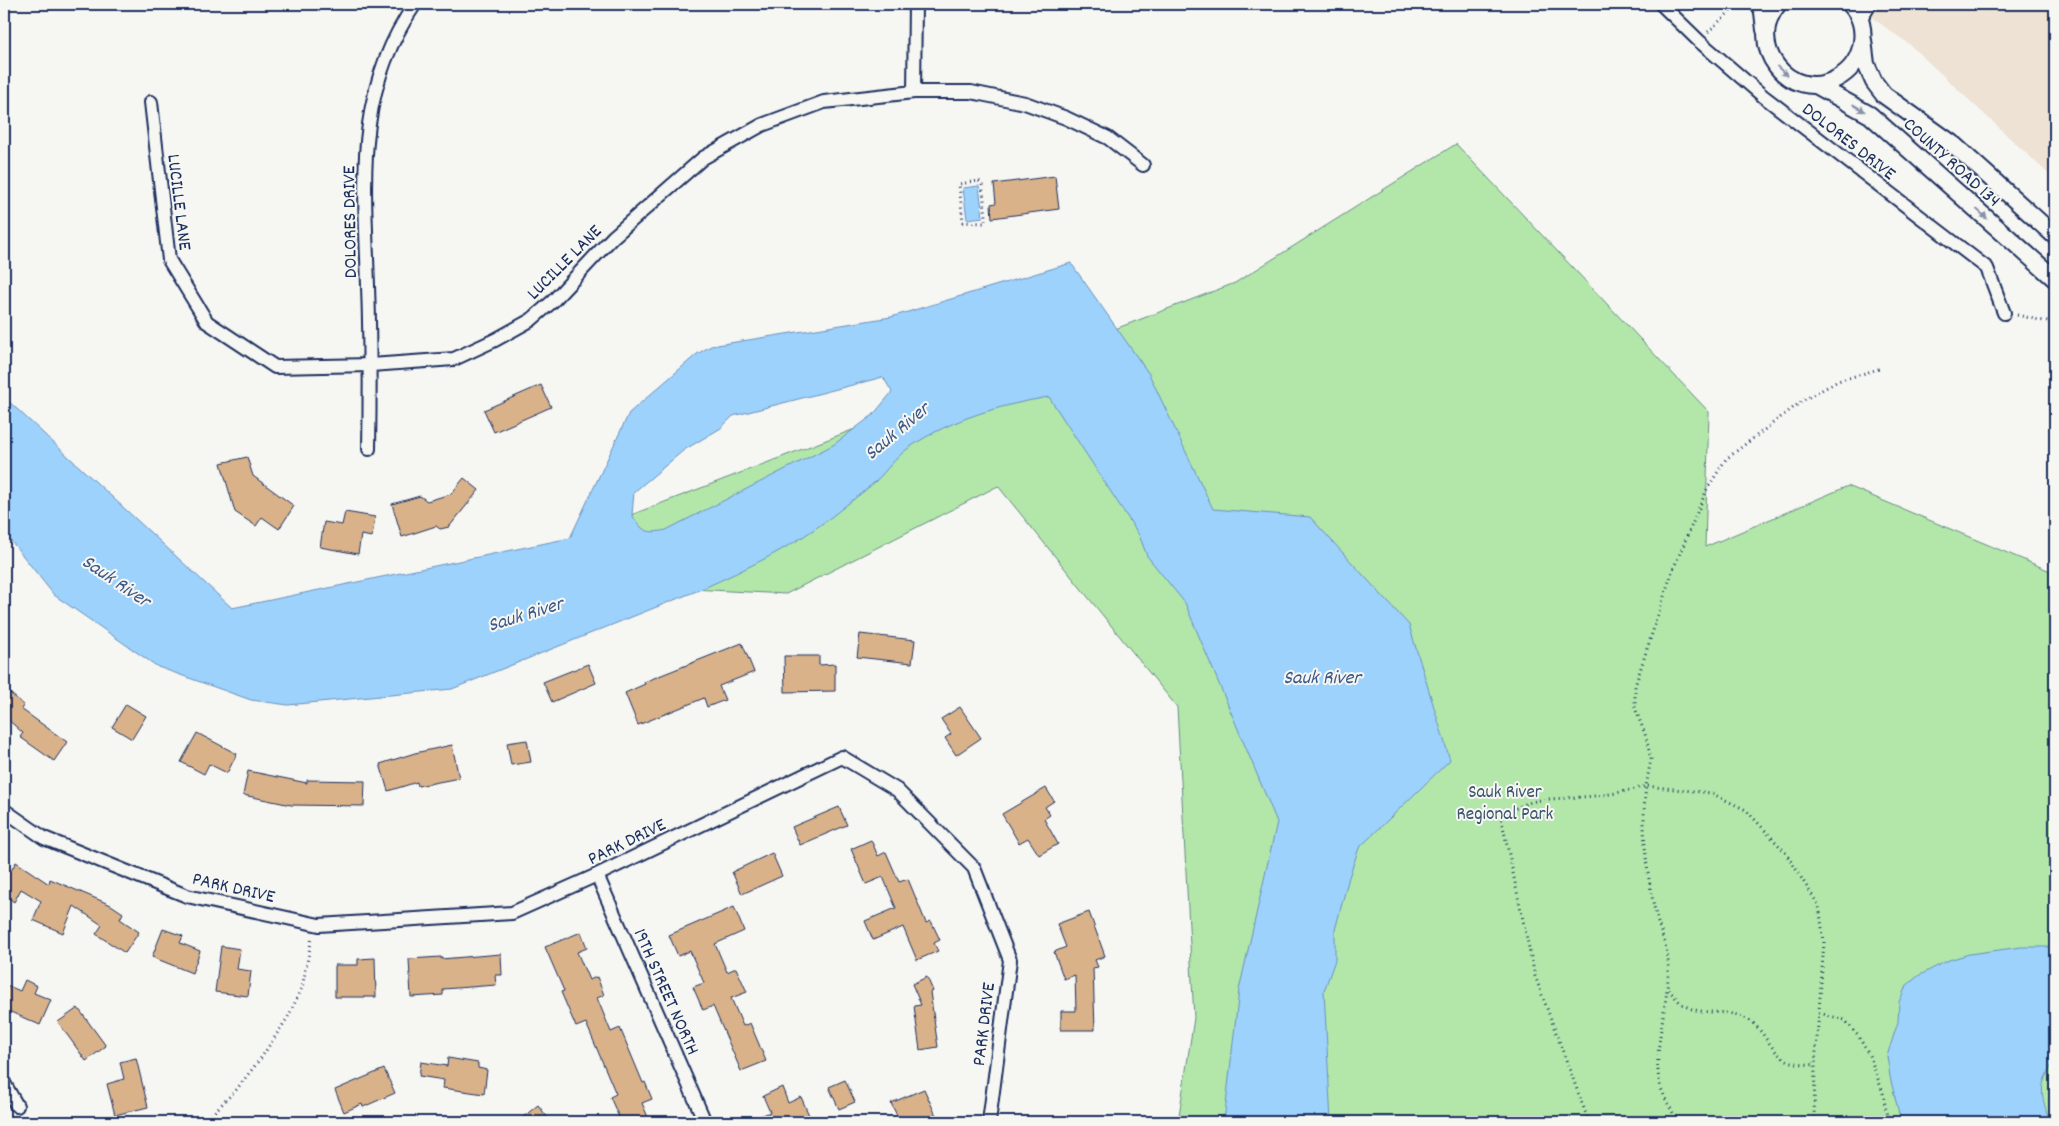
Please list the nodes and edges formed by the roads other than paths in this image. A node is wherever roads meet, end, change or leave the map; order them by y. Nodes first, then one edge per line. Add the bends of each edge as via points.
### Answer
1 (415, 4) edge
2 (915, 4) edge
3 (1661, 4) edge
4 (1759, 4) edge
5 (1778, 4) edge
6 (1850, 4) edge
7 (1870, 4) edge
8 (1860, 21) junction
9 (1765, 37) junction
10 (1863, 40) junction
11 (1816, 85) junction
12 (914, 92) junction
13 (151, 102) dead end
14 (1143, 165) dead end
15 (2055, 236) edge
16 (2055, 279) edge
17 (2004, 312) road end
18 (371, 365) junction
19 (369, 449) dead end
20 (4, 810) edge
21 (597, 875) junction
22 (4, 1083) edge
23 (17, 1106) dead end
24 (705, 1122) edge
25 (989, 1122) edge

1 - 18 street, DOLORES DRIVE via 386,55 367,128 365,167
2 - 12 street
3 - 17 street, DOLORES DRIVE via 1763,96 1987,268
4 - 9 street via 1763,12
5 - 9 street via 1772,10
6 - 8 street
7 - 8 street
8 - 10 street, COUNTY ROAD 134
9 -> 11 street, COUNTY ROAD 134 via 1768,53 1787,77
10 - 11 street via 1853,66 1843,76
10 - 15 street, COUNTY ROAD 134 via 1866,64 1884,95 1954,145
11 -> 16 street, COUNTY ROAD 134 via 1870,115
12 - 14 street, LUCILLE LANE via 971,92 1025,103 1108,138
12 - 18 street, LUCILLE LANE via 824,102 762,125 703,158 613,237 531,320 454,359
13 - 18 street, LUCILLE LANE via 169,260 208,322 275,367
18 - 19 street, DOLORES DRIVE
20 - 21 street, PARK DRIVE via 44,838 187,896 319,925 512,913
21 - 24 street, 19TH STREET NORTH
21 - 25 street, PARK DRIVE via 842,758 897,790 974,868 1010,960
22 - 23 street

